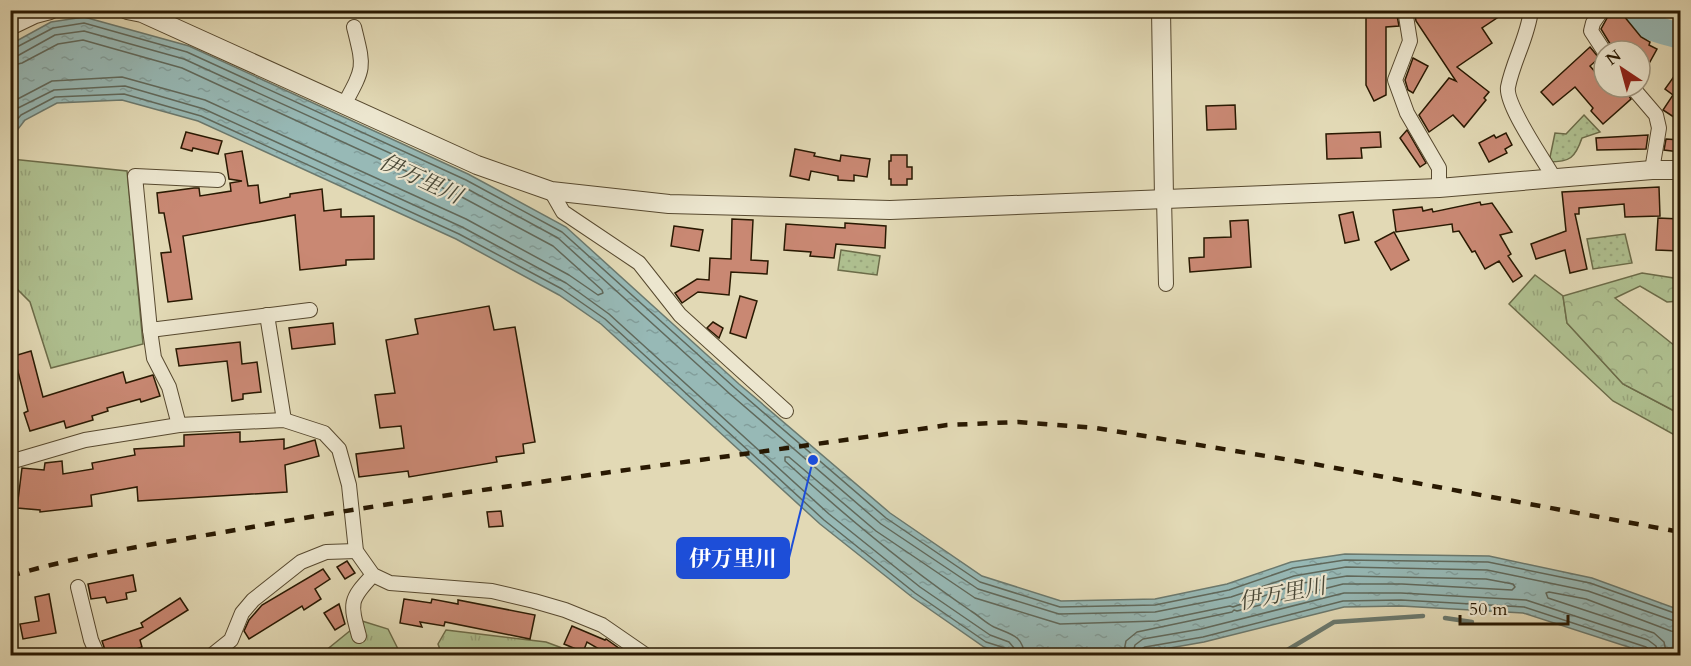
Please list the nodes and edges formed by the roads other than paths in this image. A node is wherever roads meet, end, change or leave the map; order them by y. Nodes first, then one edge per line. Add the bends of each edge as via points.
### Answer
1 (50, 10) edge
2 (127, 10) edge
3 (1161, 10) edge
4 (1405, 10) edge
5 (1531, 10) edge
6 (1602, 10) edge
7 (10, 26) edge
8 (354, 27) dead end
9 (1596, 39) edge
10 (1642, 99) edge
11 (345, 103) junction
12 (1652, 170) junction
13 (1680, 170) edge
14 (1554, 178) junction
15 (218, 180) dead end
16 (1439, 188) junction
17 (551, 191) junction
18 (1164, 198) junction
19 (1166, 284) dead end
20 (310, 310) dead end
21 (267, 315) junction
22 (150, 330) junction
23 (786, 411) dead end
24 (284, 420) junction
25 (179, 425) junction
26 (10, 462) edge
27 (356, 551) junction
28 (373, 575) junction
29 (78, 587) dead end
30 (358, 636) dead end
31 (98, 656) edge
32 (211, 656) edge
33 (647, 656) edge

1 - 7 street
2 - 11 street via 142,13
3 - 18 street
4 - 16 street via 1410,41 1395,80 1407,113 1439,168
5 - 14 street via 1530,25 1508,89 1511,105
6 - 9 street via 1591,31
8 - 11 street via 362,72
10 - 12 street via 1656,115 1659,128
11 - 17 street via 477,165
12 - 13 street
12 - 14 street
14 - 16 street
15 - 22 street via 135,176
16 - 18 street
17 - 18 street via 669,204 890,210
17 - 23 street via 563,212 639,263 680,315
18 - 19 street
20 - 21 street
21 - 22 street
21 - 24 street
22 - 25 street via 154,358 169,387
24 - 25 street
24 - 27 street via 324,433 339,449 350,493
25 - 26 street via 85,440
27 - 28 street
27 - 32 street via 326,552 301,562 253,600 242,613 231,640
28 - 30 street via 356,592 352,611
28 - 33 street via 390,583 492,591 565,610 602,625
29 - 31 street

